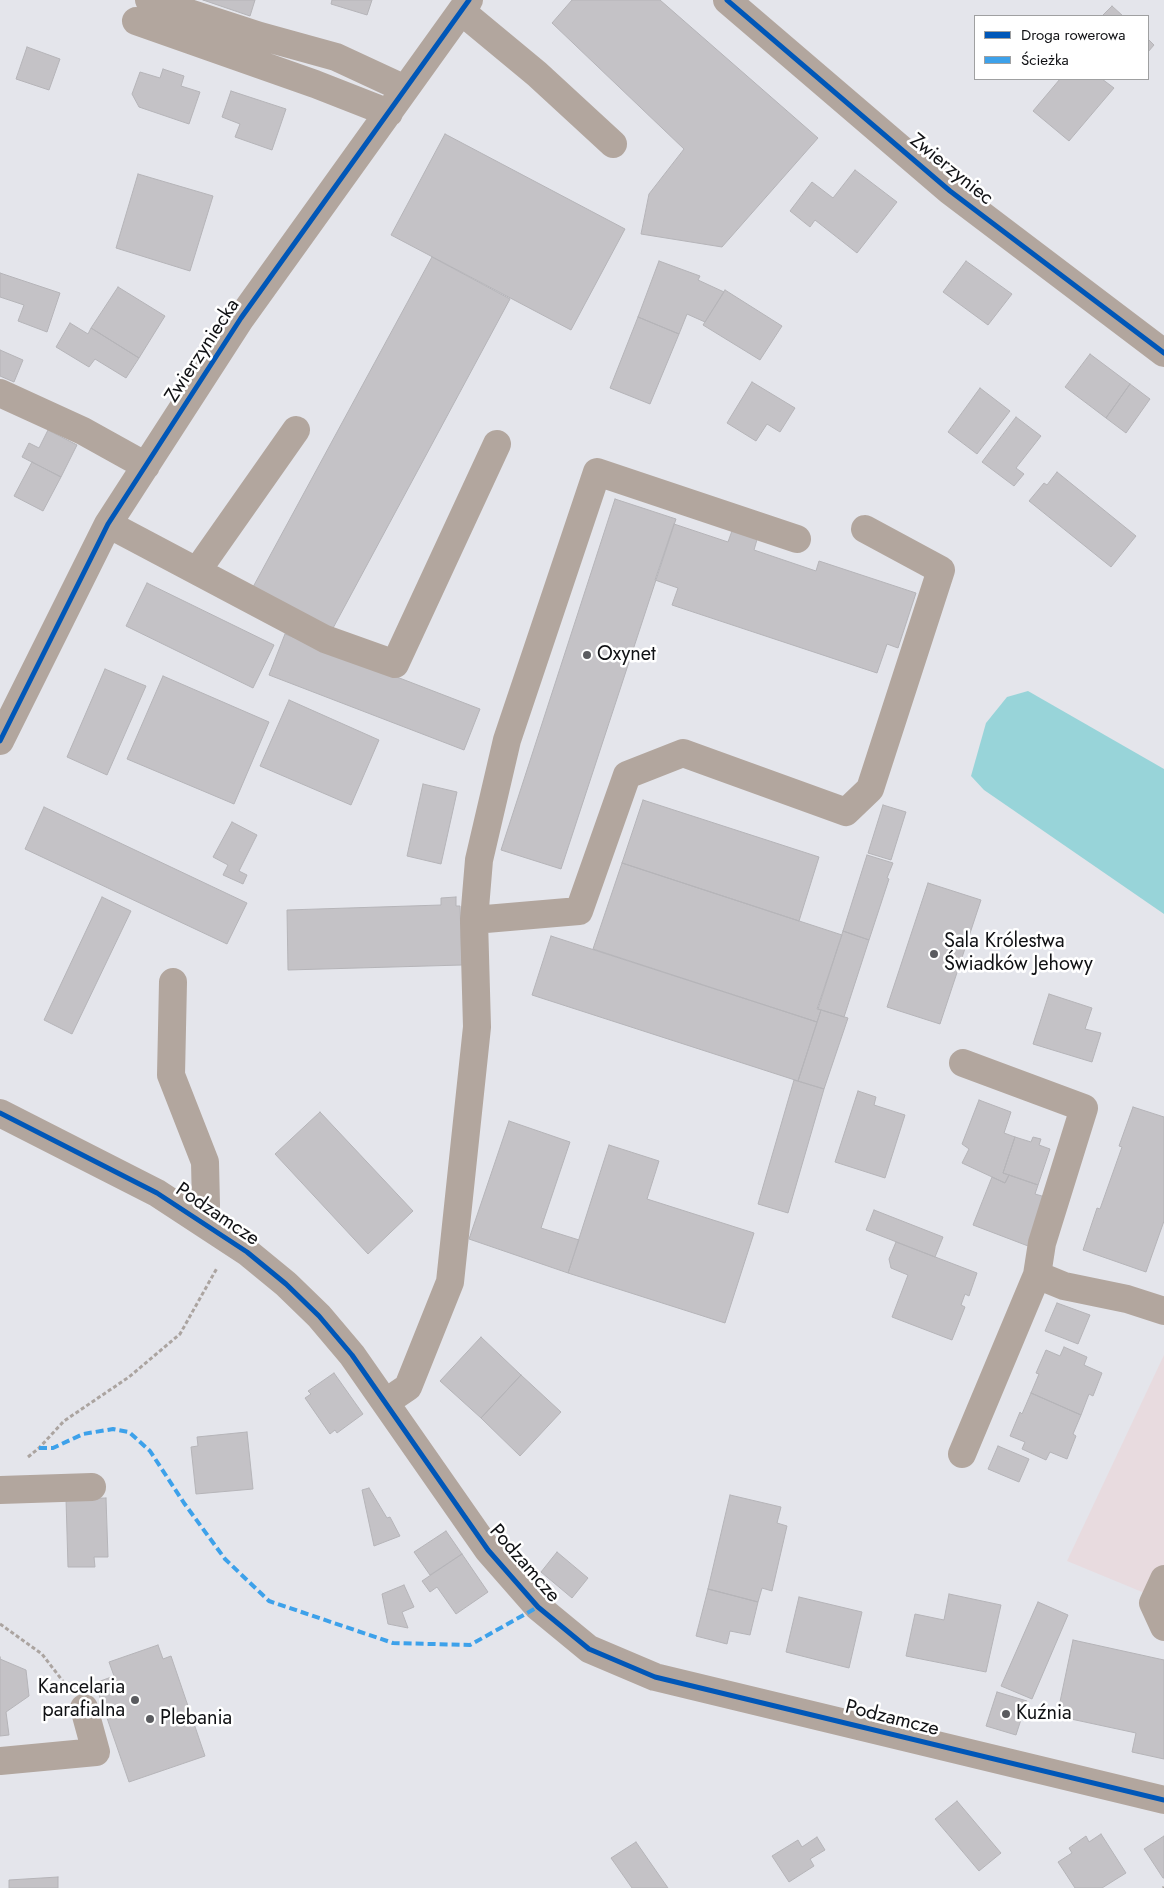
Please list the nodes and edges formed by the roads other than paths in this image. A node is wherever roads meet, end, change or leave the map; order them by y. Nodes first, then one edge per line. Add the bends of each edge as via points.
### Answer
1 (727, 0) edge
2 (465, 6) edge
3 (142, 10) edge
4 (405, 89) junction
5 (389, 113) junction
6 (613, 144) dead end
7 (1164, 353) edge
8 (0, 393) edge
9 (296, 430) dead end
10 (497, 444) dead end
11 (146, 466) junction
12 (108, 524) junction
13 (865, 529) dead end
14 (798, 539) dead end
15 (197, 571) junction
16 (0, 742) edge
17 (474, 920) junction
18 (173, 982) dead end
19 (963, 1063) dead end
20 (0, 1113) edge
21 (204, 1223) junction
22 (1037, 1275) junction
23 (1164, 1311) edge
24 (386, 1402) junction
25 (962, 1454) dead end
26 (92, 1487) dead end
27 (0, 1490) edge
28 (1164, 1579) edge
29 (1164, 1628) edge
30 (84, 1708) road end
31 (0, 1761) edge
32 (1164, 1800) edge

1 - 7 street, Zwierzyniec via 950,190
2 - 4 street, Zwierzyniecka
2 - 6 street
3 - 4 street via 260,36 336,57
3 - 5 street
4 - 5 street, Zwierzyniecka
5 - 11 street, Zwierzyniecka via 241,318
8 - 11 street via 83,431
9 - 15 street
10 - 15 street via 395,664 324,639
11 - 12 street, Zwierzyniecka
12 - 15 street
12 - 16 street, Zwierzyniecka
13 - 17 street via 941,570 870,789 846,812 683,754 627,775 579,911
14 - 17 street via 597,472 507,740 478,860
17 - 24 street via 477,1026 450,1282 408,1387
18 - 21 street via 171,1075 205,1162
19 - 22 street via 1084,1108 1042,1243
20 - 21 street, Podzamcze via 157,1193
21 - 24 street, Podzamcze via 273,1273 319,1316
22 - 23 street via 1064,1286
22 - 25 street
24 - 32 street, Podzamcze via 488,1550 538,1607 589,1649 655,1677
26 - 27 street
28 - 29 street via 1153,1603
30 - 31 street via 96,1752

